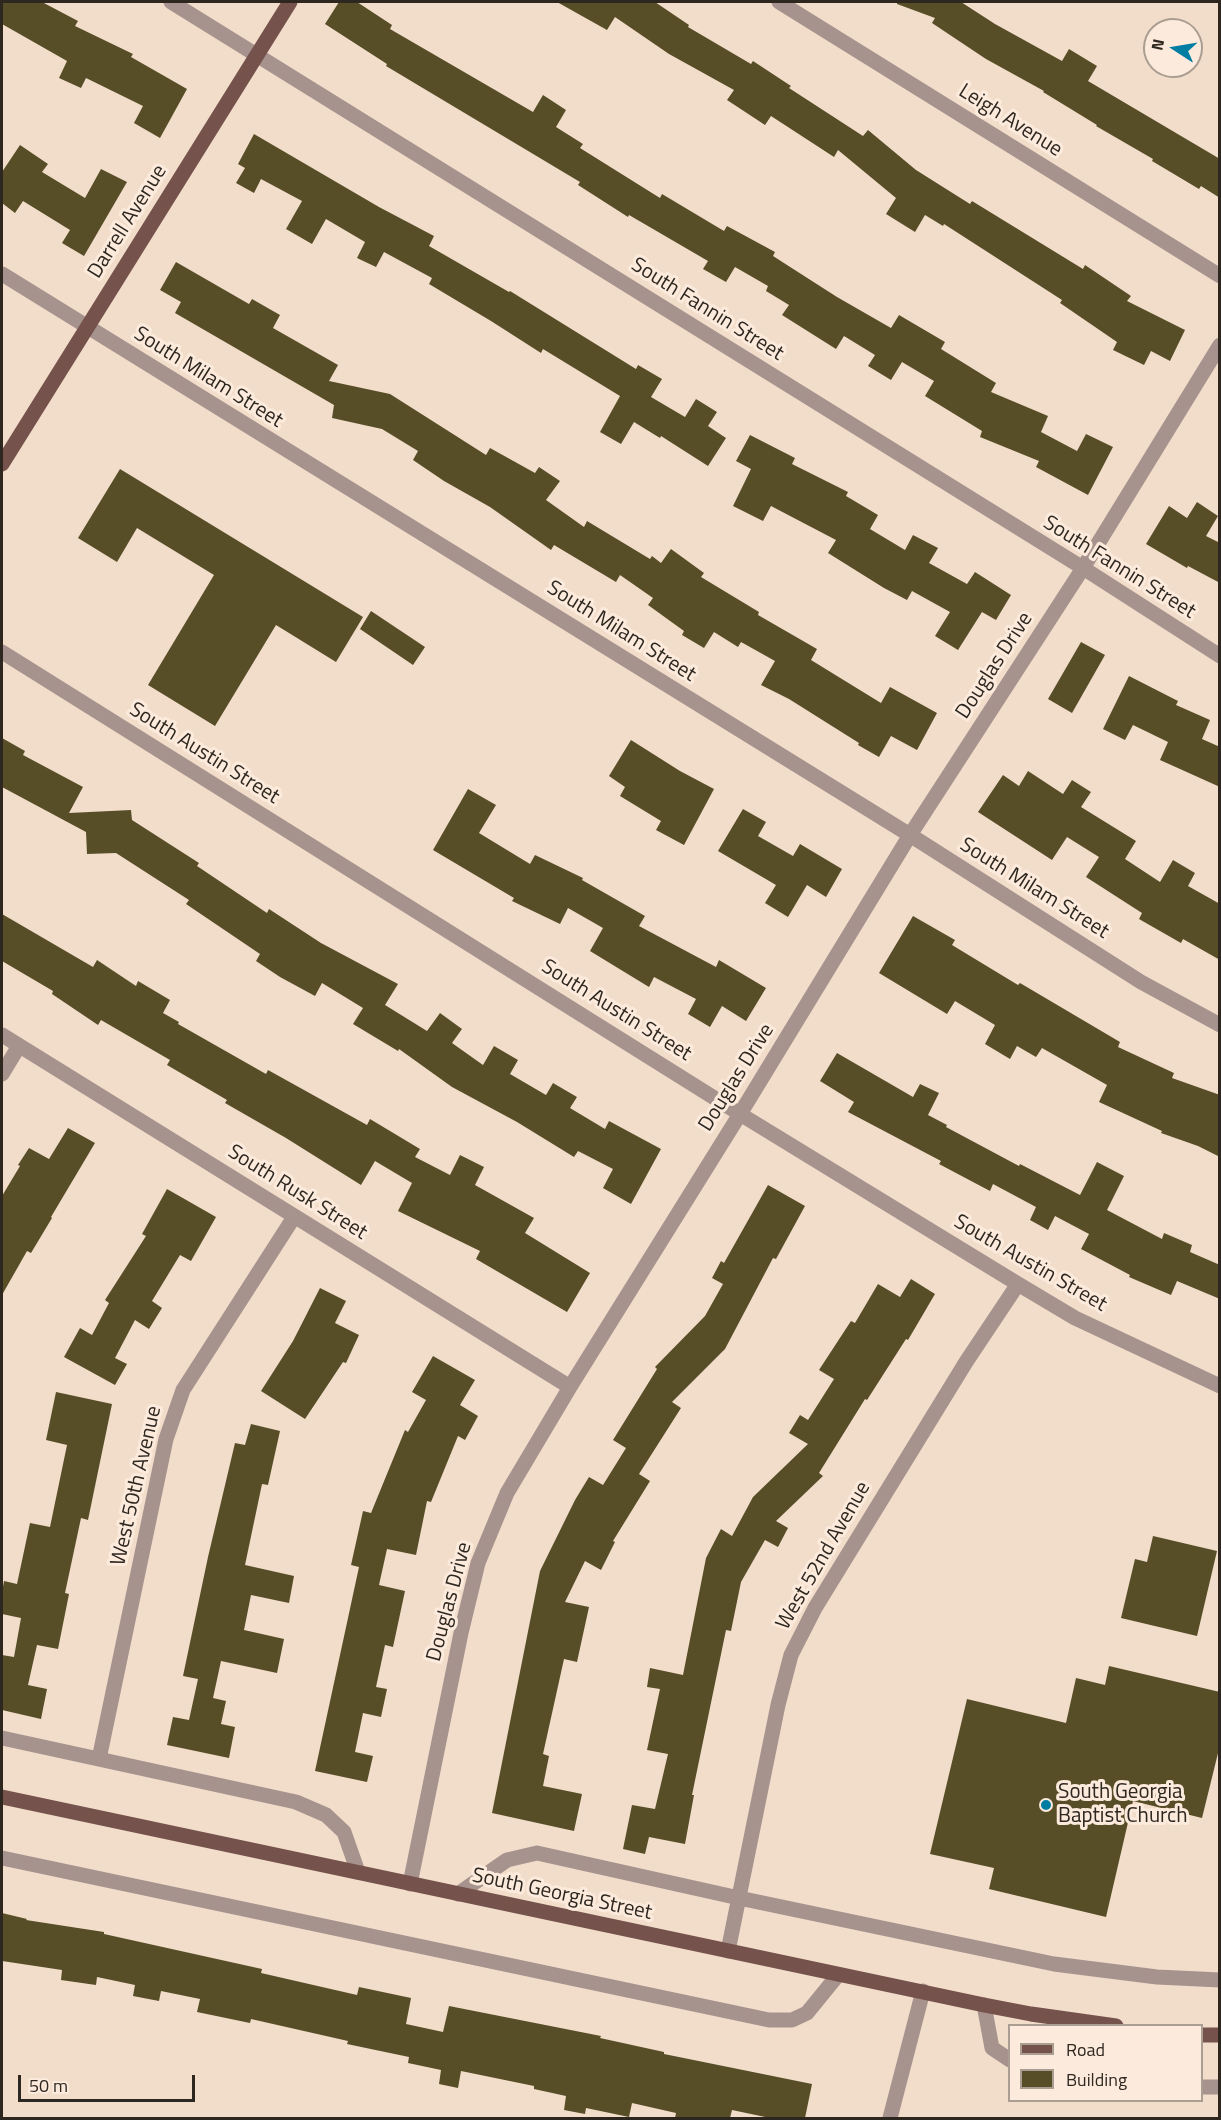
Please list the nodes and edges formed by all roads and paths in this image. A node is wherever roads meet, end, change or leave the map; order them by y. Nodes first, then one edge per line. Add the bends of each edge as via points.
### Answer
1 (171, 2) edge
2 (290, 2) edge
3 (779, 2) edge
4 (258, 54) junction
5 (2, 274) edge
6 (1220, 276) edge
7 (86, 327) junction
8 (1220, 345) edge
9 (2, 464) edge
10 (1083, 568) junction
11 (2, 652) edge
12 (1220, 656) edge
13 (910, 835) junction
14 (1220, 1025) edge
15 (2, 1035) edge
16 (19, 1046) junction
17 (2, 1074) edge
18 (740, 1114) junction
19 (294, 1217) junction
20 (1018, 1284) junction
21 (1220, 1386) edge
22 (570, 1387) junction
23 (2, 1738) edge
24 (99, 1759) junction
25 (2, 1797) edge
26 (2, 1858) edge
27 (358, 1872) junction
28 (411, 1884) junction
29 (458, 1894) junction
30 (739, 1898) junction
31 (728, 1951) junction
32 (838, 1975) junction
33 (1220, 1980) edge
34 (923, 1991) junction
35 (984, 2005) junction
36 (1108, 2024) edge
37 (1203, 2035) edge
38 (1220, 2035) edge
39 (1008, 2059) edge
40 (1203, 2087) edge
41 (1220, 2087) edge
42 (890, 2118) edge

1 - 4 street, South Fannin Street
2 - 4 main road, Darrell Avenue
3 - 6 street, Leigh Avenue
4 - 7 main road, Darrell Avenue
4 - 10 street, South Fannin Street
5 - 7 street, South Milam Street
7 - 9 main road, Darrell Avenue
7 - 13 street, South Milam Street
8 - 10 street, Douglas Drive
10 - 12 street, South Fannin Street
10 - 13 street, Douglas Drive
11 - 18 street, South Austin Street
13 - 14 street, South Milam Street via 1142,982
13 - 18 street, Douglas Drive
15 - 16 street, South Rusk Street
16 - 17 street
16 - 19 street, South Rusk Street
18 - 20 street, South Austin Street
18 - 22 street, Douglas Drive
19 - 22 street, South Rusk Street
19 - 24 street, West 50th Avenue via 183,1390 166,1439
20 - 21 street, South Austin Street via 1075,1318
20 - 30 street, West 52nd Avenue via 821,1598 791,1655 777,1705
22 - 28 street, Douglas Drive via 507,1493 478,1563
23 - 24 street
24 - 27 street via 306,1806 326,1815 344,1832
25 - 27 main road, South Georgia Street
26 - 32 street via 769,2020 792,2020 807,2013
27 - 28 main road, South Georgia Street
28 - 29 main road, South Georgia Street
29 - 30 street via 507,1860 537,1853
29 - 31 main road, South Georgia Street
30 - 31 street, West 52nd Avenue
30 - 33 street via 1054,1964 1157,1977
31 - 32 main road, South Georgia Street
32 - 34 main road, South Georgia Street
34 - 35 main road, South Georgia Street
34 - 42 street
35 - 36 main road, South Georgia Street
35 - 39 street via 992,2048
37 - 38 main road
40 - 41 street

